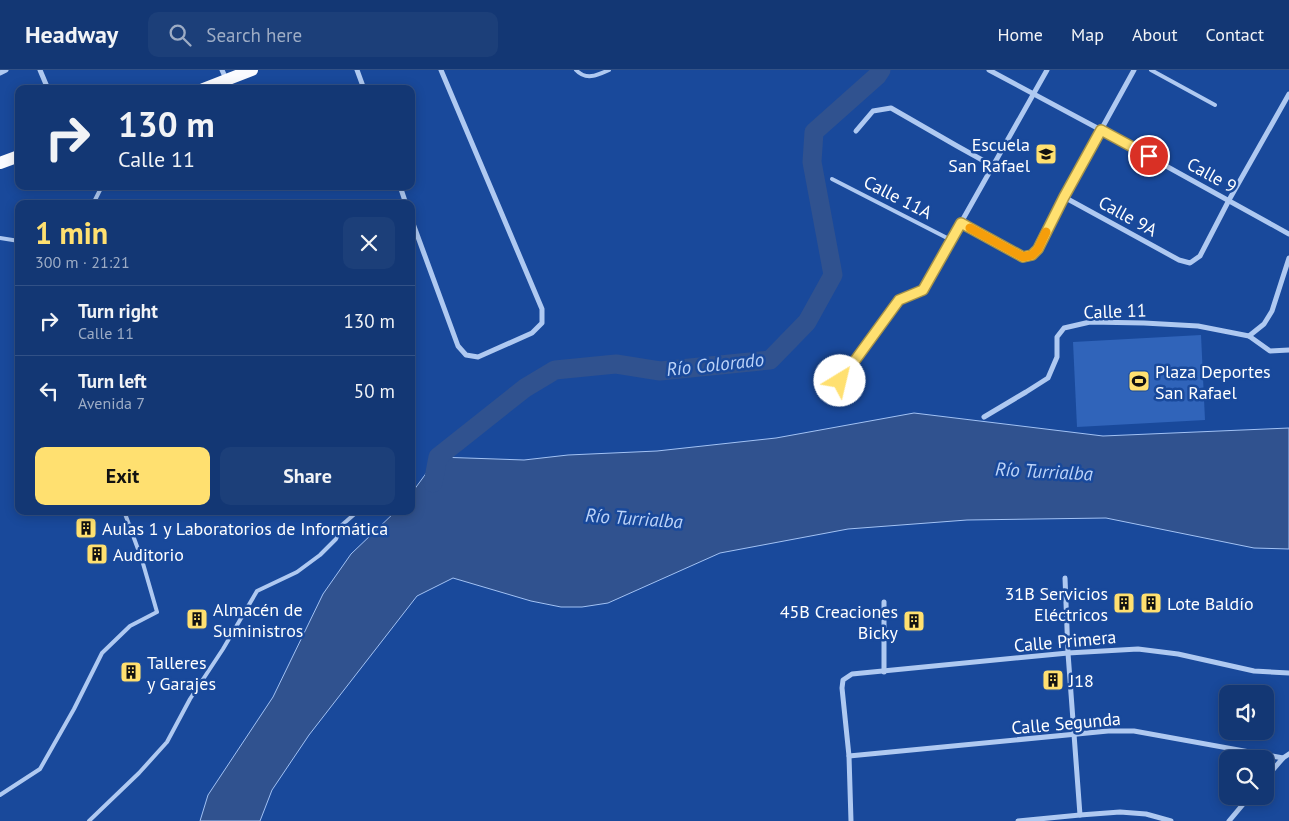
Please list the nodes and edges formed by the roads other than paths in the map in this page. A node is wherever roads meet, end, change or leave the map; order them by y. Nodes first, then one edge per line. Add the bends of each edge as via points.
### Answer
1 (6, 70) edge
2 (40, 70) edge
3 (252, 70) edge
4 (357, 70) edge
5 (441, 70) edge
6 (576, 70) edge
7 (609, 70) edge
8 (989, 70) edge
9 (1047, 70) edge
10 (1134, 70) edge
11 (1151, 70) edge
12 (0, 73) edge
13 (224, 75) edge
14 (46, 85) edge
15 (209, 85) edge
16 (363, 85) edge
17 (1034, 94) junction
18 (1289, 94) edge
19 (1215, 105) dead end
20 (1101, 130) junction
21 (856, 131) dead end
22 (15, 157) edge
23 (0, 163) edge
24 (994, 166) junction
25 (832, 179) dead end
26 (1064, 197) junction
27 (1229, 200) junction
28 (961, 223) junction
29 (415, 229) edge
30 (1289, 234) edge
31 (0, 238) edge
32 (15, 240) edge
33 (951, 240) junction
34 (1289, 258) edge
35 (1249, 336) junction
36 (1289, 350) edge
37 (840, 381) dead end
38 (984, 417) dead end
39 (125, 515) edge
40 (353, 515) edge
41 (1065, 578) dead end
42 (884, 602) dead end
43 (1068, 653) junction
44 (884, 672) junction
45 (1289, 673) edge
46 (1073, 735) junction
47 (1289, 754) edge
48 (849, 756) junction
49 (1283, 758) junction
50 (1274, 768) edge
51 (0, 796) edge
52 (1242, 805) edge
53 (1080, 814) junction
54 (89, 821) edge
55 (851, 821) edge
56 (1018, 821) edge
57 (1171, 821) edge
58 (1229, 821) edge

1 - 12 street
2 - 14 street
3 - 13 main road
4 - 16 street
5 - 29 street via 542,309 542,323 532,333 478,357 466,354 458,346
6 - 7 lane via 594,76
8 - 17 street, Calle 9
9 - 17 street
10 - 20 street
11 - 19 lane
13 - 15 main road
17 - 20 street, Calle 9
17 - 24 street
18 - 27 street
20 - 26 street
20 - 27 street, Calle 9
21 - 24 street via 873,111 891,108
22 - 23 main road
24 - 28 street
25 - 33 lane, Calle 11A
26 - 27 street, Calle 9A via 1190,263 1200,256
26 - 28 street via 1032,255 1023,257
27 - 30 street, Calle 9
28 - 33 street
31 - 32 lane
33 - 37 street via 923,290 899,300
34 - 35 street via 1272,311 1264,324
35 - 36 street, Calle 11 via 1270,351
35 - 38 street, Calle 11 via 1198,326 1144,323 1090,322 1064,328 1057,337 1056,356 1048,378
39 - 51 lane via 157,612 130,626 102,653 40,770
40 - 54 lane via 342,525 336,539 297,572 256,591 167,742
41 - 43 street
42 - 44 street
43 - 44 street, Calle Primera
43 - 45 street, Calle Primera via 1138,649 1178,654 1254,671
43 - 46 street
44 - 48 street, Calle Primera via 852,674 843,680
46 - 48 street, Calle Segunda
46 - 49 street, Calle Segunda via 1134,731
46 - 53 street
47 - 49 street
48 - 55 street
49 - 50 street
52 - 58 street
53 - 56 street
53 - 57 street via 1146,814

